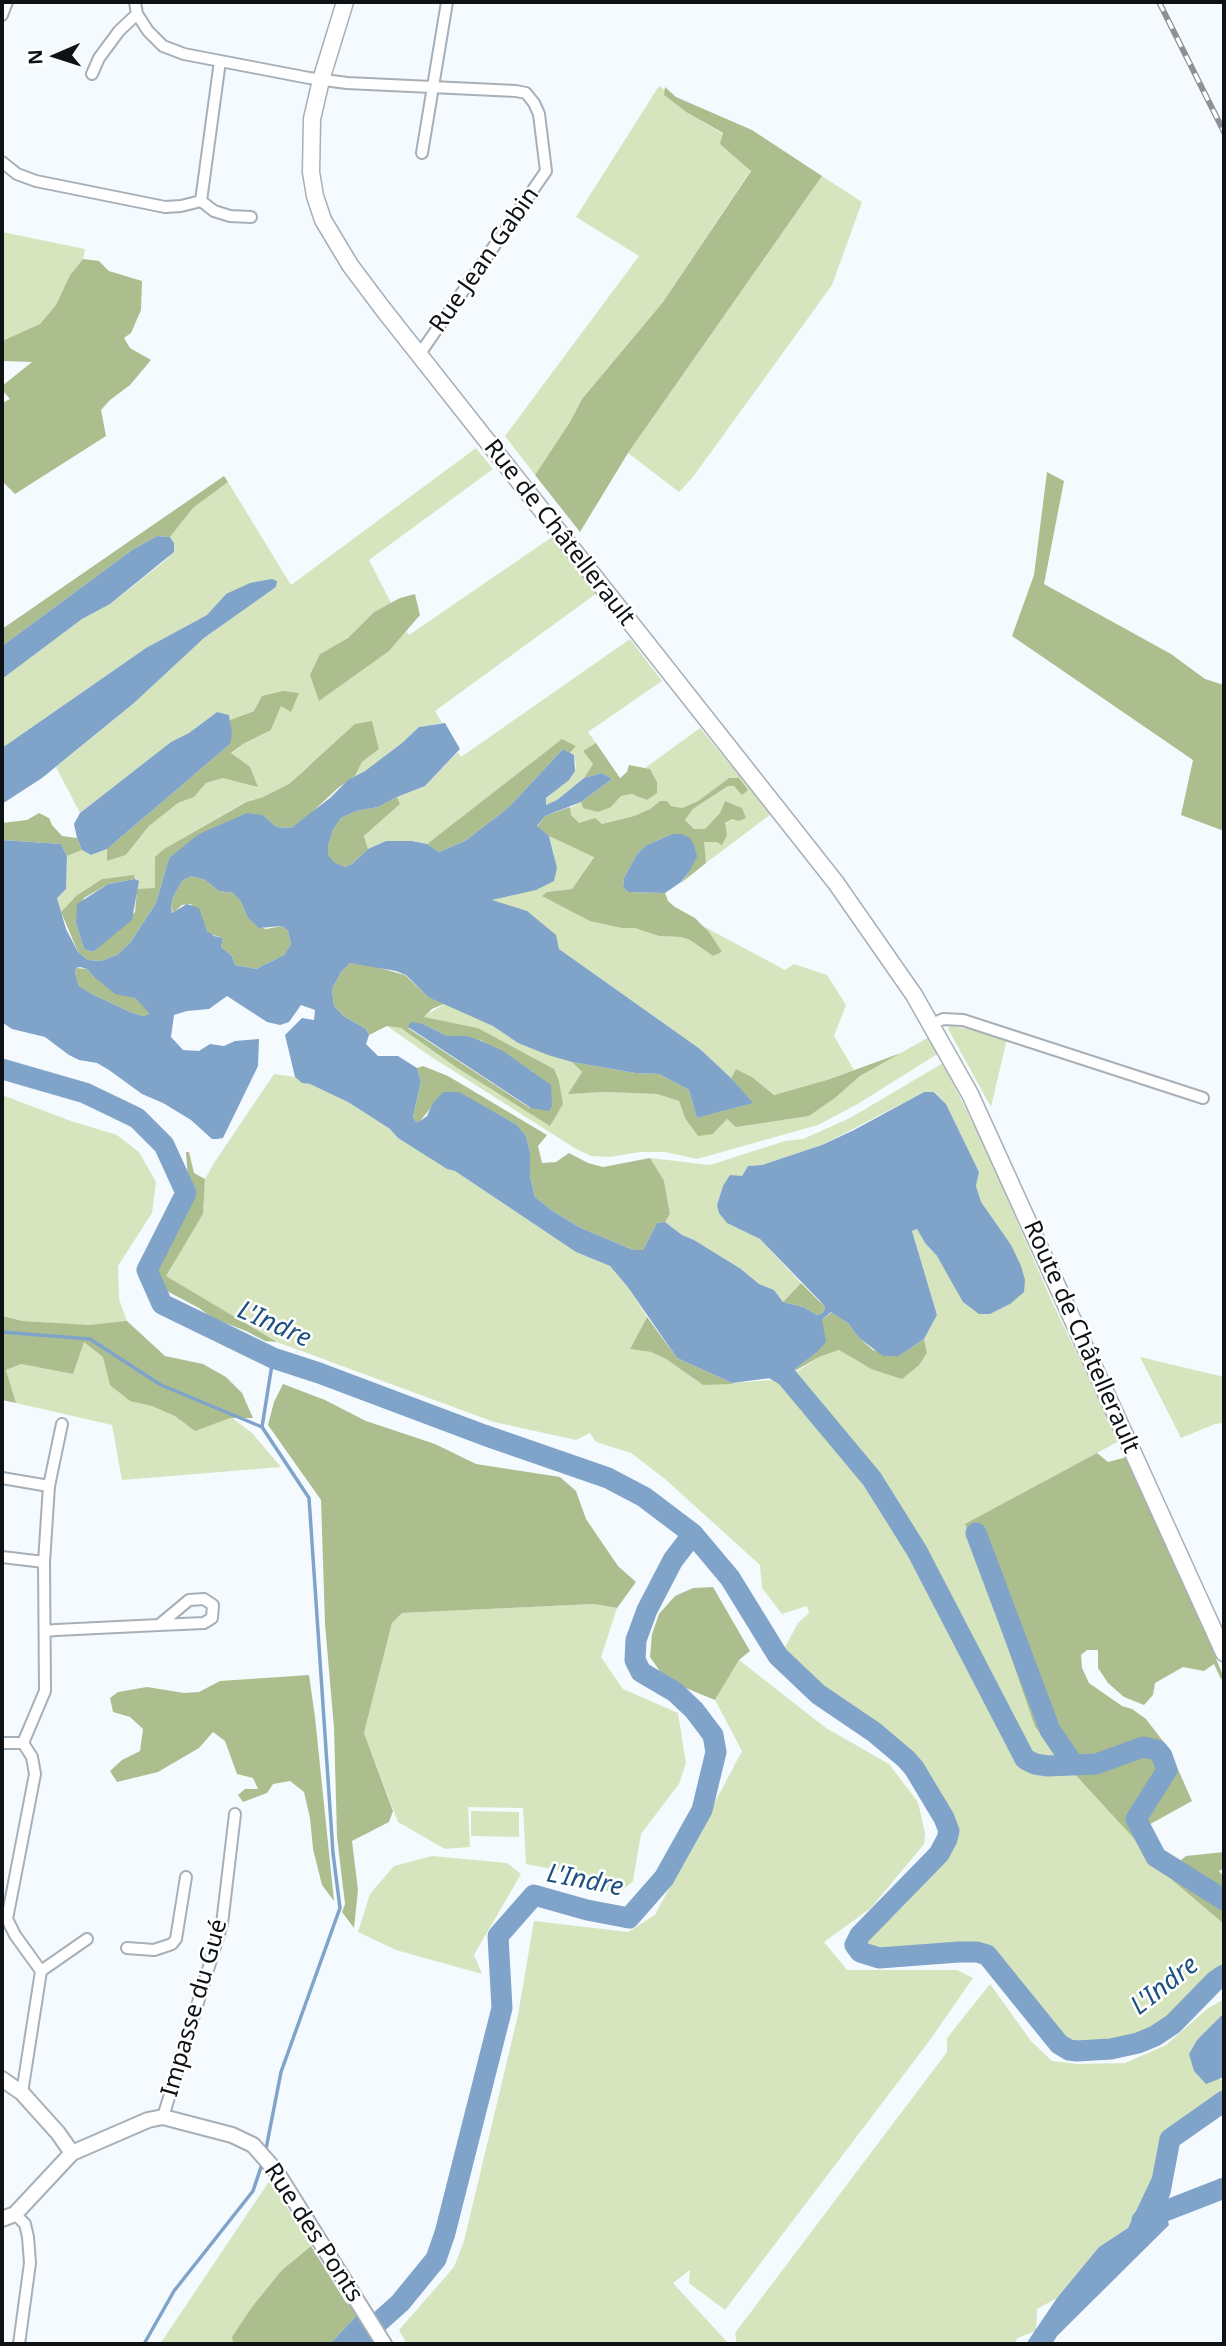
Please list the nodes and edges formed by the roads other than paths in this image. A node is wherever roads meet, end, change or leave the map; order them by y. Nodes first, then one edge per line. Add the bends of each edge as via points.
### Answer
1 (7, 2) edge
2 (135, 2) edge
3 (345, 2) edge
4 (447, 2) edge
5 (137, 14) junction
6 (2, 16) edge
7 (220, 61) junction
8 (92, 74) dead end
9 (321, 80) junction
10 (431, 88) junction
11 (422, 153) dead end
12 (2, 162) edge
13 (201, 201) junction
14 (251, 217) dead end
15 (419, 355) junction
16 (932, 1024) junction
17 (1203, 1098) dead end
18 (62, 1424) dead end
19 (2, 1478) edge
20 (49, 1486) junction
21 (2, 1557) edge
22 (44, 1562) junction
23 (159, 1625) junction
24 (46, 1631) junction
25 (1224, 1653) edge
26 (2, 1743) edge
27 (23, 1743) junction
28 (235, 1814) dead end
29 (186, 1877) dead end
30 (5, 1918) edge
31 (87, 1939) dead end
32 (127, 1948) dead end
33 (41, 1971) junction
34 (3, 2082) edge
35 (23, 2093) junction
36 (163, 2117) junction
37 (72, 2153) junction
38 (8, 2216) edge
39 (19, 2344) edge
40 (384, 2344) edge

1 - 6 street
2 - 5 street
3 - 9 main road, Rue de Châtellerault
4 - 10 street
5 - 7 street, Rue Jean Gabin via 163,46
5 - 8 street via 119,31
7 - 9 street, Rue Jean Gabin
7 - 13 street
9 - 10 street, Rue Jean Gabin
9 - 15 main road, Rue de Châtellerault via 310,145 315,196 323,220 350,265
10 - 11 street
10 - 15 street, Rue Jean Gabin via 526,93 539,114 546,171
12 - 13 street via 36,181 164,207
13 - 14 street via 214,211
15 - 16 main road, Rue de Châtellerault via 836,883
16 - 17 street via 943,1019 962,1020
16 - 25 main road, Route de Châtellerault via 976,1106
18 - 20 street
19 - 20 street
20 - 22 street
21 - 22 street
22 - 24 street
23 - 23 street via 204,1623 212,1618 213,1605 204,1599 189,1600
23 - 24 street
24 - 27 street via 45,1691
26 - 27 street
27 - 30 street via 35,1774
28 - 36 street, Impasse du Gué via 222,1924
29 - 32 street via 172,1944 154,1950
30 - 33 street
31 - 33 street
33 - 35 street
34 - 35 street
35 - 37 street
36 - 37 street
36 - 40 street, Rue des Ponts via 253,2145 276,2171
37 - 38 street
38 - 39 street via 24,2224 29,2236

